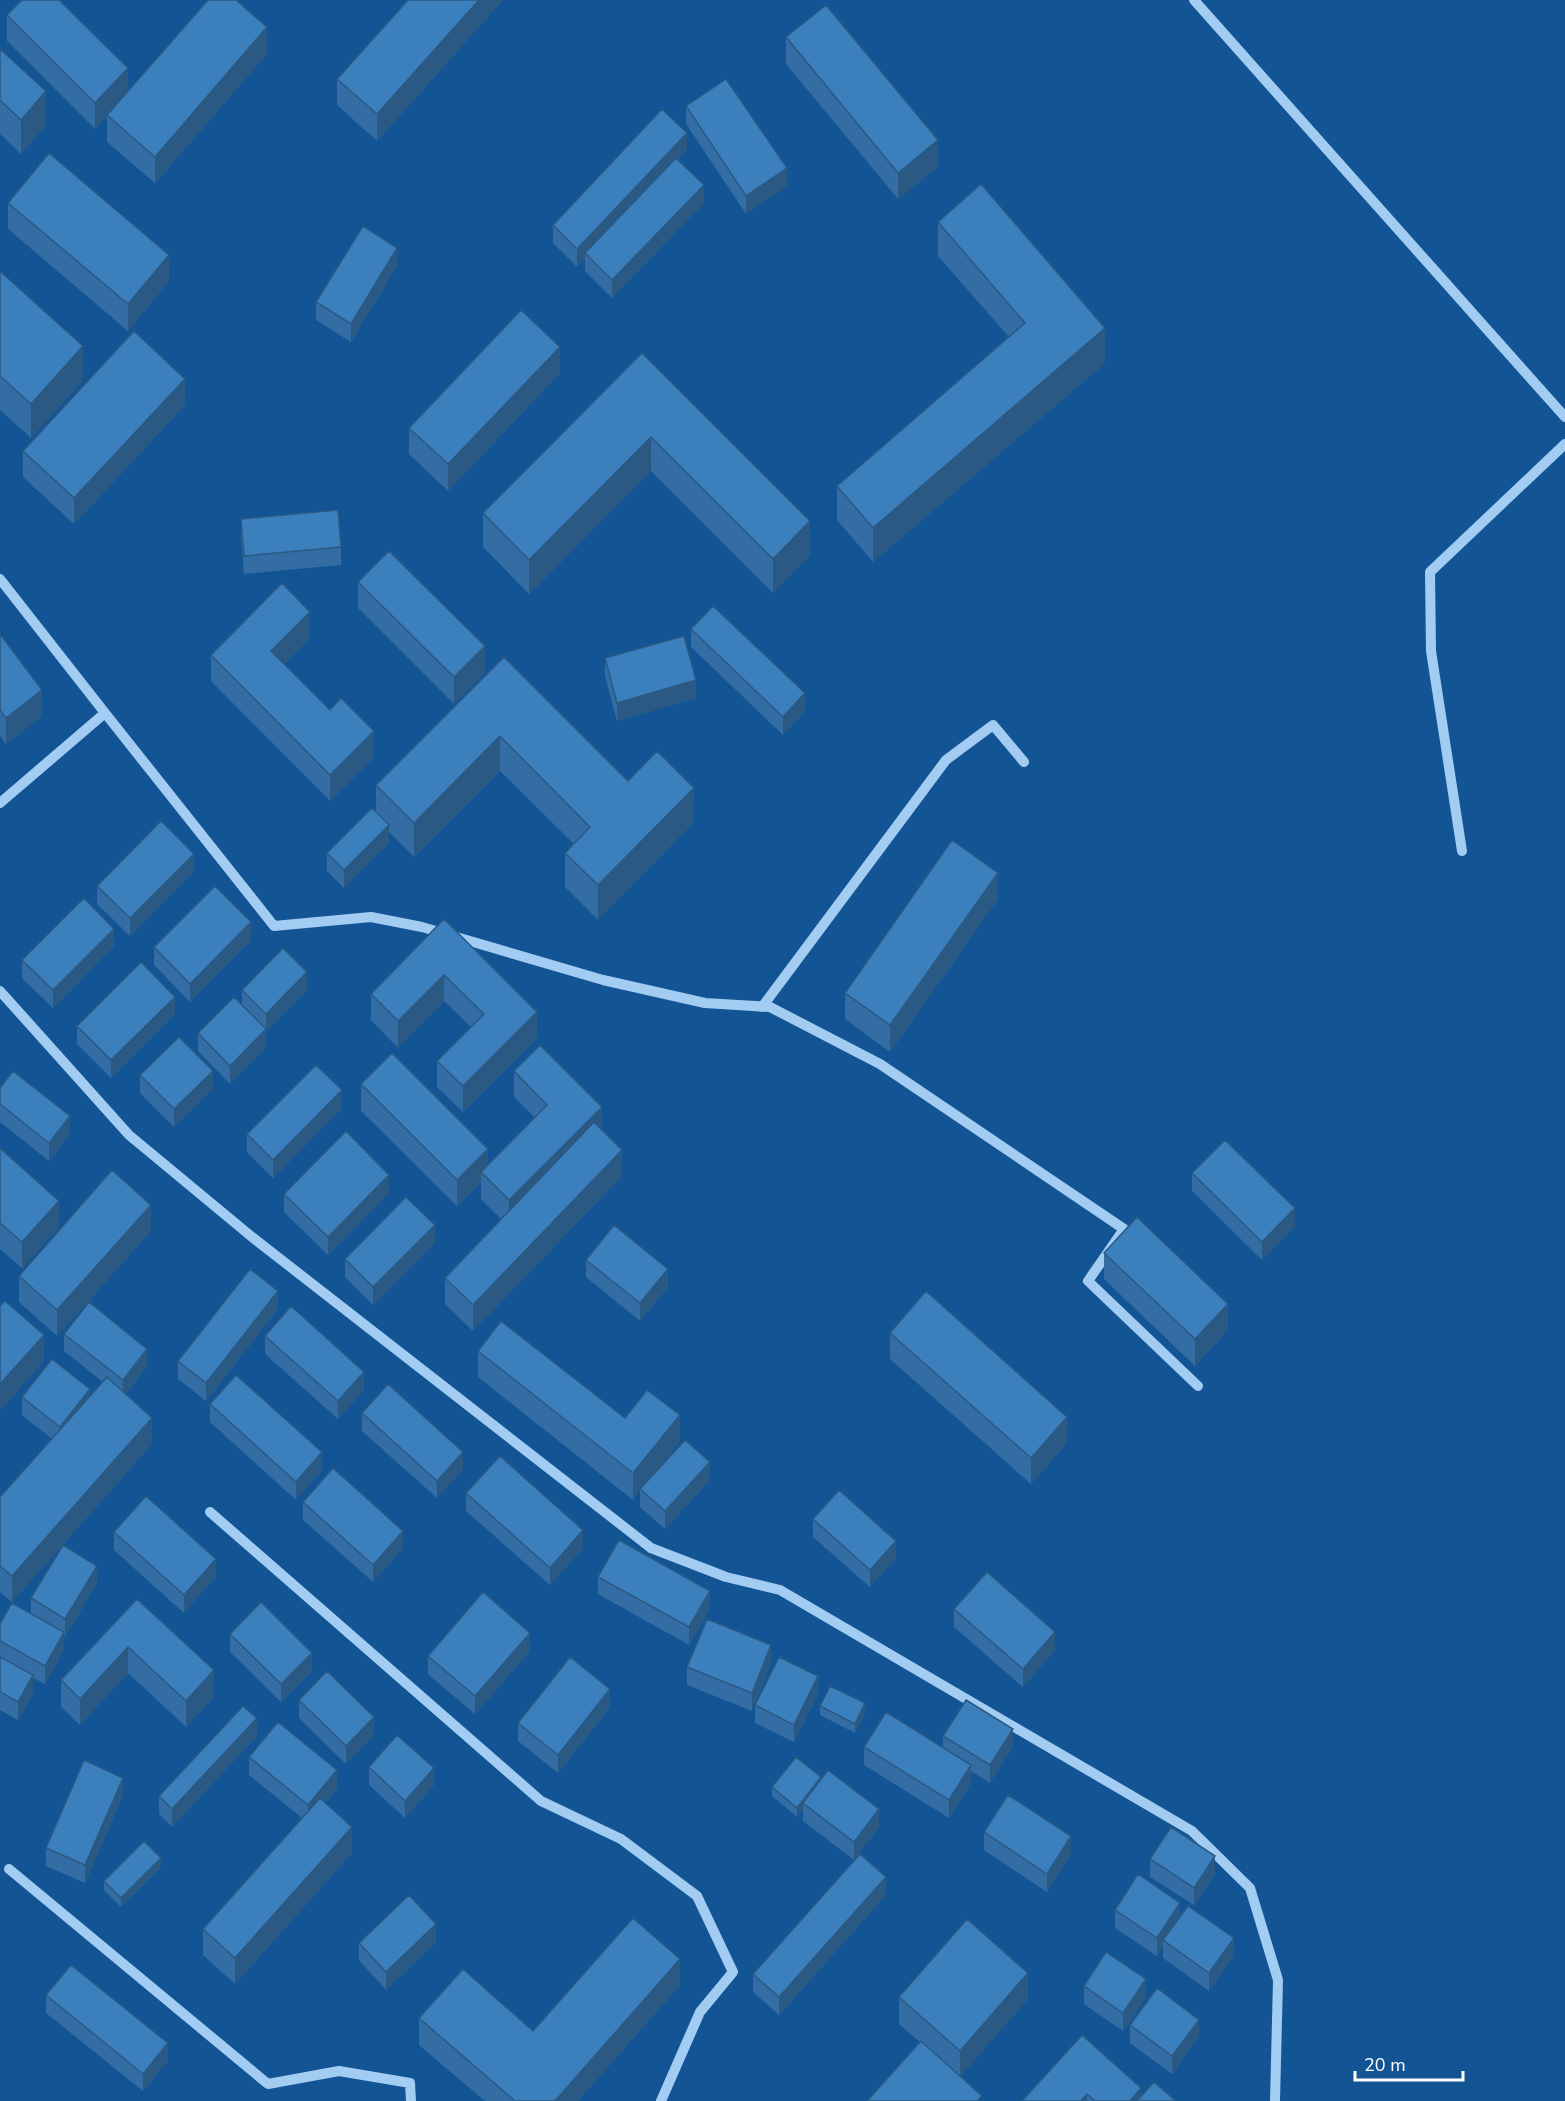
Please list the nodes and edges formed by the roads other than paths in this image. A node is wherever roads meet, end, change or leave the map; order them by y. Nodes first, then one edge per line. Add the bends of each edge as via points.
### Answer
1 (1194, 0) edge
2 (1565, 417) edge
3 (1565, 444) edge
4 (0, 579) edge
5 (105, 713) junction
6 (1024, 762) dead end
7 (0, 803) edge
8 (1462, 851) dead end
9 (0, 991) edge
10 (762, 1006) junction
11 (1198, 1386) dead end
12 (210, 1512) dead end
13 (9, 1869) dead end
14 (411, 2101) edge
15 (661, 2101) edge
16 (1275, 2101) edge

1 - 2 street
3 - 8 street via 1430,572 1431,651
4 - 5 street
5 - 7 street
5 - 10 street via 274,926 370,917 422,927 603,980 705,1003
6 - 10 street via 993,725 946,760
9 - 16 street via 129,1135 252,1237 651,1548 726,1577 780,1590 1192,1831 1250,1888 1278,1980
10 - 11 street via 880,1064 1124,1229 1088,1281
12 - 15 street via 541,1801 621,1839 697,1896 732,1972 700,2012
13 - 14 street via 268,2084 339,2071 410,2083

